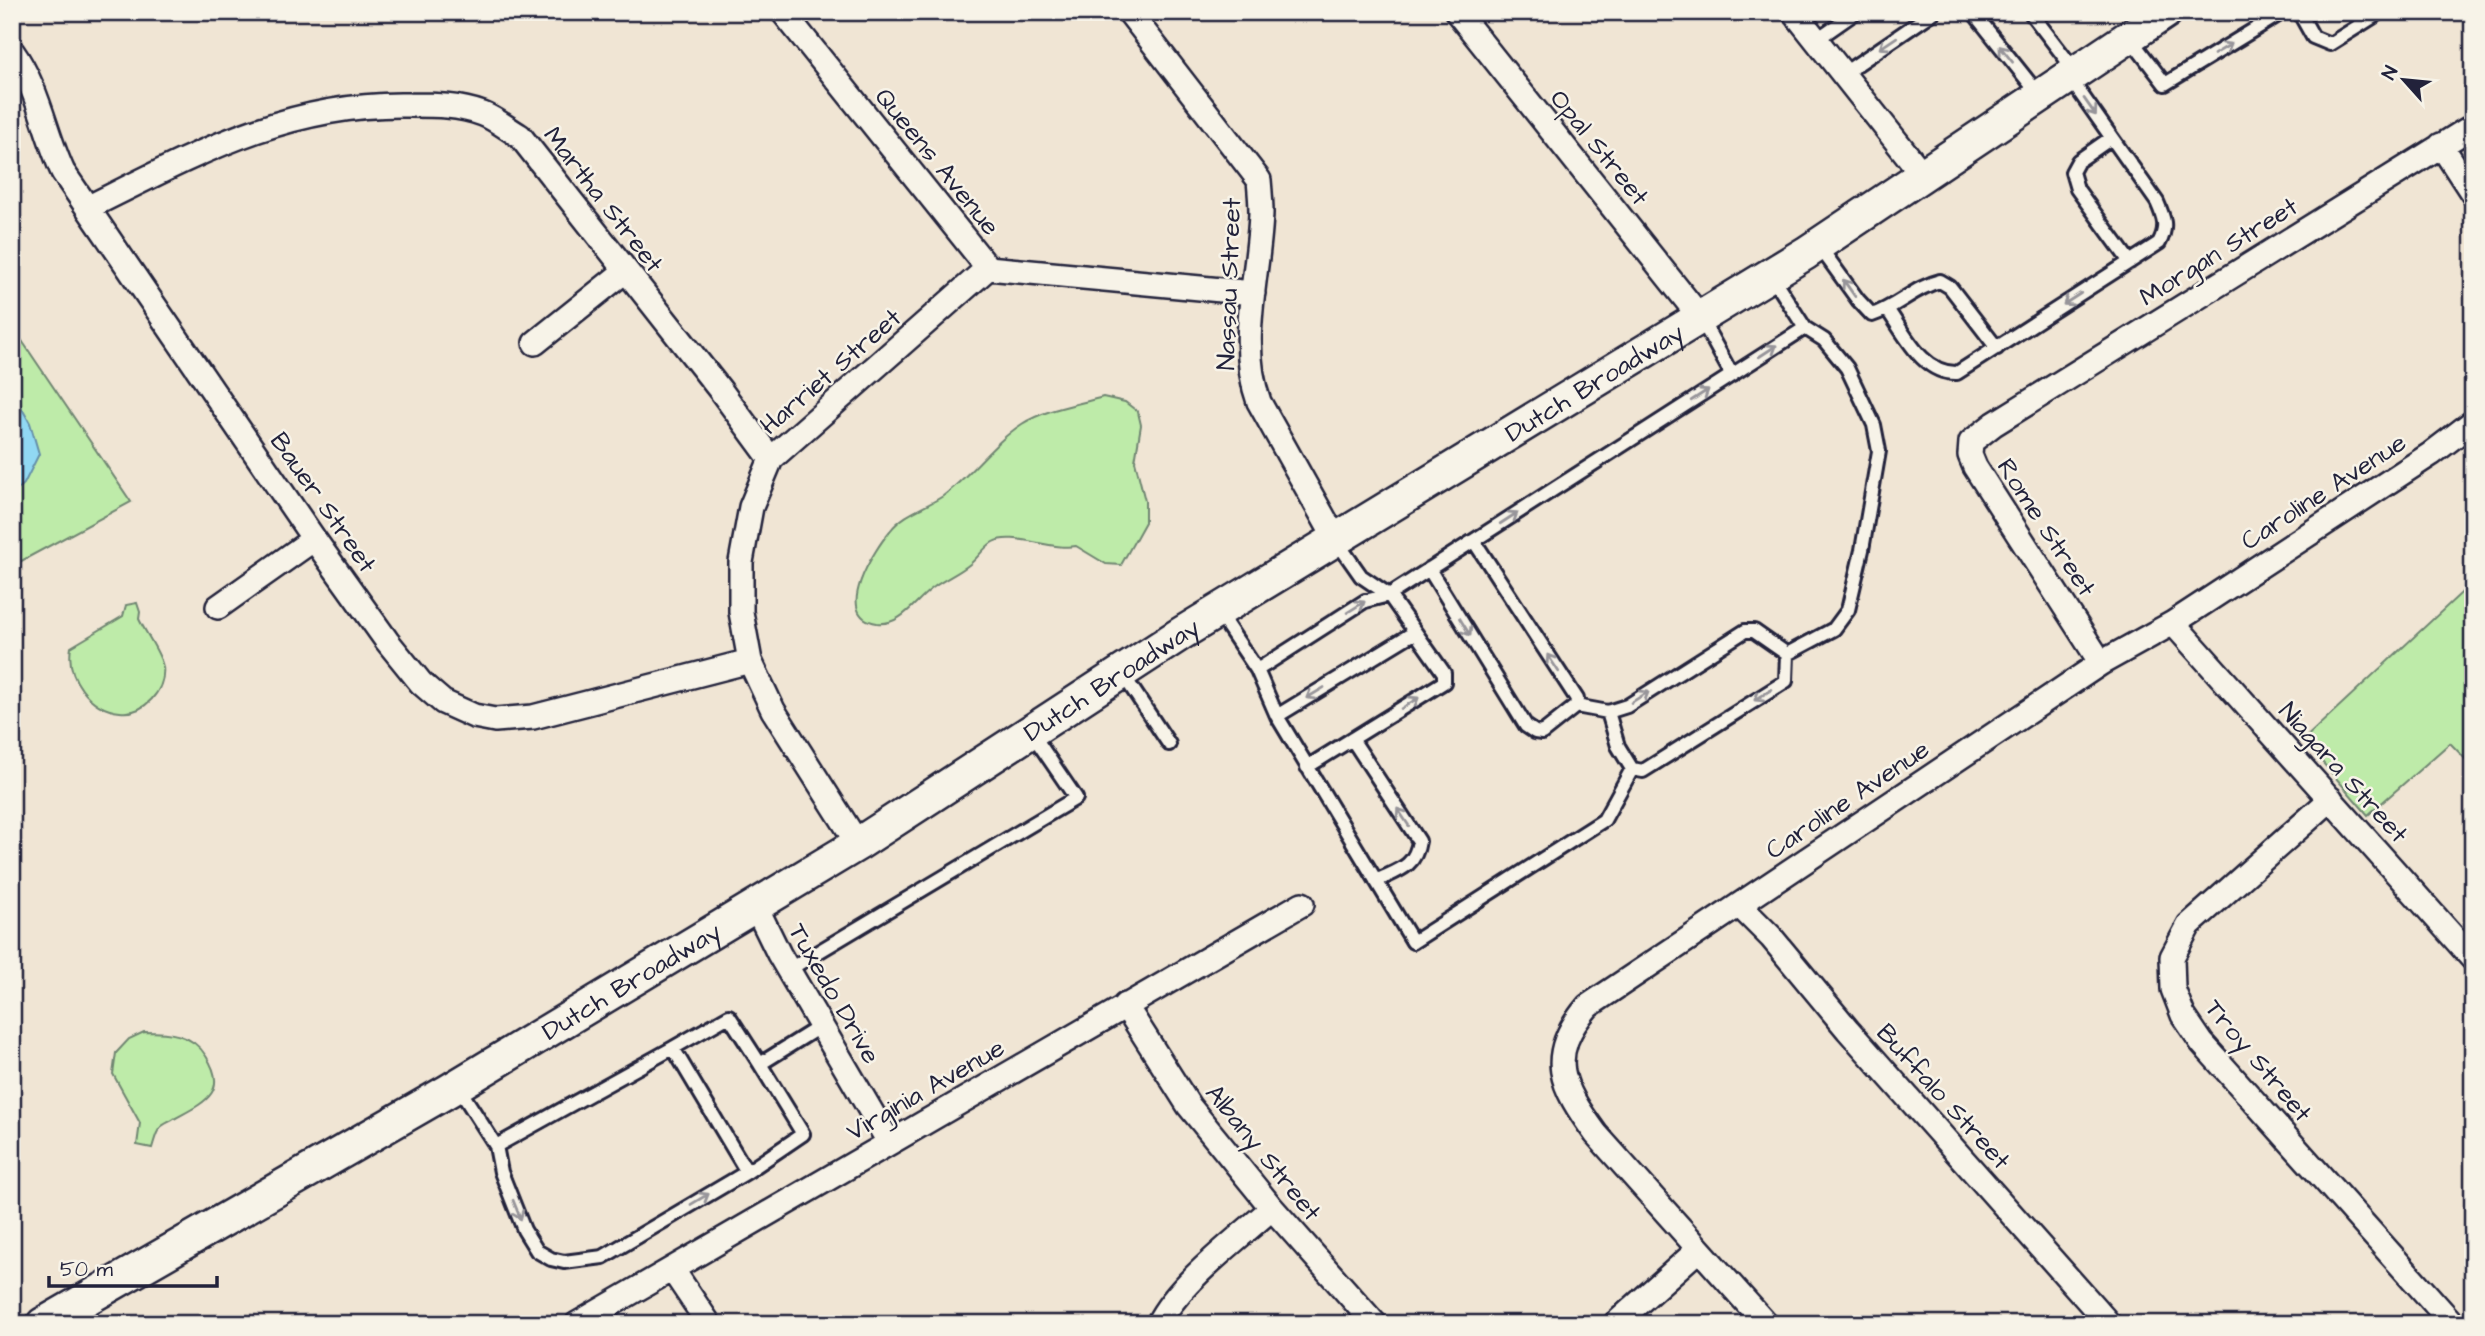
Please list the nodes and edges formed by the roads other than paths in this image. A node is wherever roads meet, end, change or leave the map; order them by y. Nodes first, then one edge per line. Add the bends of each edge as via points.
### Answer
1 (783, 12) edge
2 (1129, 12) edge
3 (1457, 12) edge
4 (1794, 12) edge
5 (1856, 12) edge
6 (1934, 12) edge
7 (1973, 12) edge
8 (2031, 12) edge
9 (2283, 12) edge
10 (2299, 12) edge
11 (2381, 12) edge
12 (2144, 24) edge
13 (1816, 40) junction
14 (12, 51) edge
15 (1843, 74) junction
16 (2072, 75) junction
17 (2040, 97) junction
18 (2473, 126) edge
19 (2111, 138) junction
20 (2441, 145) junction
21 (1923, 175) junction
22 (2473, 194) edge
23 (89, 208) junction
24 (1818, 245) junction
25 (2130, 262) junction
26 (988, 268) junction
27 (625, 271) junction
28 (1771, 275) junction
29 (1253, 293) junction
30 (1887, 309) junction
31 (1700, 317) junction
32 (1805, 328) junction
33 (535, 343) dead end
34 (1997, 348) junction
35 (1732, 375) junction
36 (2473, 422) edge
37 (1994, 424) joint
38 (771, 459) junction
39 (1335, 538) junction
40 (314, 539) junction
41 (1474, 541) junction
42 (1429, 569) junction
43 (1389, 595) junction
44 (218, 607) dead end
45 (1218, 611) junction
46 (2173, 623) junction
47 (1415, 632) junction
48 (1787, 654) junction
49 (750, 661) junction
50 (2101, 663) junction
51 (1257, 670) junction
52 (1122, 672) junction
53 (1576, 706) junction
54 (1608, 712) junction
55 (1277, 716) junction
56 (1031, 732) junction
57 (1352, 739) junction
58 (1169, 744) dead end
59 (1307, 767) junction
60 (1632, 769) junction
61 (2331, 799) junction
62 (858, 844) junction
63 (1376, 881) junction
64 (1302, 904) dead end
65 (1739, 905) junction
66 (756, 907) junction
67 (2473, 959) edge
68 (788, 970) junction
69 (1125, 1005) junction
70 (821, 1026) junction
71 (673, 1048) junction
72 (760, 1064) junction
73 (457, 1086) junction
74 (889, 1142) junction
75 (496, 1146) junction
76 (747, 1172) junction
77 (1272, 1208) junction
78 (1698, 1250) junction
79 (672, 1269) junction
80 (43, 1324) edge
81 (577, 1324) edge
82 (709, 1324) edge
83 (1158, 1324) edge
84 (1375, 1324) edge
85 (1615, 1324) edge
86 (1766, 1324) edge
87 (2109, 1324) edge
88 (2453, 1324) edge

1 - 26 street, Queens Avenue
2 - 29 street, Nassau Street via 1259,180 1261,211
3 - 31 street, Opal Street
4 - 13 street
5 - 13 lane
6 -> 15 lane
17 -> 7 lane
8 - 16 lane
12 -> 9 lane via 2165,85
10 - 11 lane via 2313,37 2330,44
12 - 16 main road, Dutch Broadway
13 - 15 street
14 - 23 street, Bauer Street via 38,97 63,172
15 - 21 street
16 - 17 main road, Dutch Broadway
16 -> 19 lane
17 - 21 main road, Dutch Broadway
18 - 20 street, Morgan Street
19 - 25 lane via 2166,222 2159,243
19 - 25 lane via 2078,161 2072,172 2077,189
20 - 22 street
20 - 37 street, Morgan Street
21 - 24 main road, Dutch Broadway
23 - 27 street, Martha Street via 212,146 281,121 373,104 452,106 484,114 520,136
23 - 40 street, Bauer Street
24 - 28 main road, Dutch Broadway
30 -> 24 lane via 1872,315 1866,311
25 -> 34 lane
26 - 29 street, Queens Avenue
26 - 38 street, Harriet Street
27 - 33 street
27 - 38 street, Martha Street
28 - 31 main road, Dutch Broadway
28 - 32 lane
29 - 39 street, Nassau Street via 1252,384
30 - 34 lane via 1926,363 1945,373 1957,373
30 - 34 lane via 1940,281 1950,286
31 - 35 lane
31 - 39 main road, Dutch Broadway
35 -> 32 lane
32 - 48 lane via 1824,340 1847,368 1874,425 1879,452 1848,610 1834,629
41 -> 35 lane
36 - 46 street, Caroline Avenue
37 - 50 street, Rome Street via 1972,442 1970,455 1975,467
38 - 49 street, Harriet Street via 751,507 741,562 741,612
39 - 43 lane via 1361,576
39 - 45 main road, Dutch Broadway
40 - 44 street
40 - 49 street, Bauer Street via 421,683 443,702 474,716 495,720 533,717
41 - 42 lane
53 -> 41 lane via 1577,699
42 - 43 lane
42 -> 53 lane via 1526,726 1542,733
43 - 47 lane
51 -> 43 lane via 1365,601
45 - 51 lane
45 - 52 main road, Dutch Broadway
46 - 50 street, Caroline Avenue
46 - 61 street, Niagara Street
47 -> 55 lane
57 -> 47 lane via 1444,682 1444,673
54 -> 48 lane via 1627,706 1745,631 1754,631
48 -> 60 lane via 1786,681 1643,771
49 - 62 street, Harriet Street via 773,710
50 - 65 street, Caroline Avenue
51 - 55 lane
52 - 56 main road, Dutch Broadway
52 - 58 lane
53 - 54 lane
54 - 60 lane via 1618,746
55 - 59 lane
56 - 62 main road, Dutch Broadway
56 - 68 lane via 1076,798
57 - 59 lane
63 -> 57 lane via 1407,866 1416,857 1419,841
59 - 63 lane
60 - 63 lane via 1604,820 1413,942
61 - 67 street, Niagara Street
61 - 88 street, Troy Street via 2189,925 2172,957 2173,989 2202,1043
62 - 66 main road, Dutch Broadway
64 - 69 street, Virginia Avenue
65 - 78 street, Caroline Avenue via 1588,1006 1572,1025 1562,1048 1563,1076 1577,1108
65 - 87 street, Buffalo Street
66 - 68 street, Tuxedo Drive
66 - 73 main road, Dutch Broadway
68 - 70 street, Tuxedo Drive
69 - 74 street, Virginia Avenue
69 - 77 street, Albany Street via 1189,1106
70 - 72 lane
70 - 74 street, Tuxedo Drive
71 - 72 lane via 729,1016
71 - 75 lane
71 - 76 lane
72 - 76 lane via 803,1134
73 - 75 lane
73 - 80 main road, Dutch Broadway
74 - 79 street, Virginia Avenue
75 -> 76 lane via 524,1230 537,1251 564,1262 603,1257
77 - 83 street via 1185,1287
77 - 84 street, Albany Street
78 - 85 street
78 - 86 street, Caroline Avenue
79 - 81 street, Virginia Avenue
79 - 82 street

